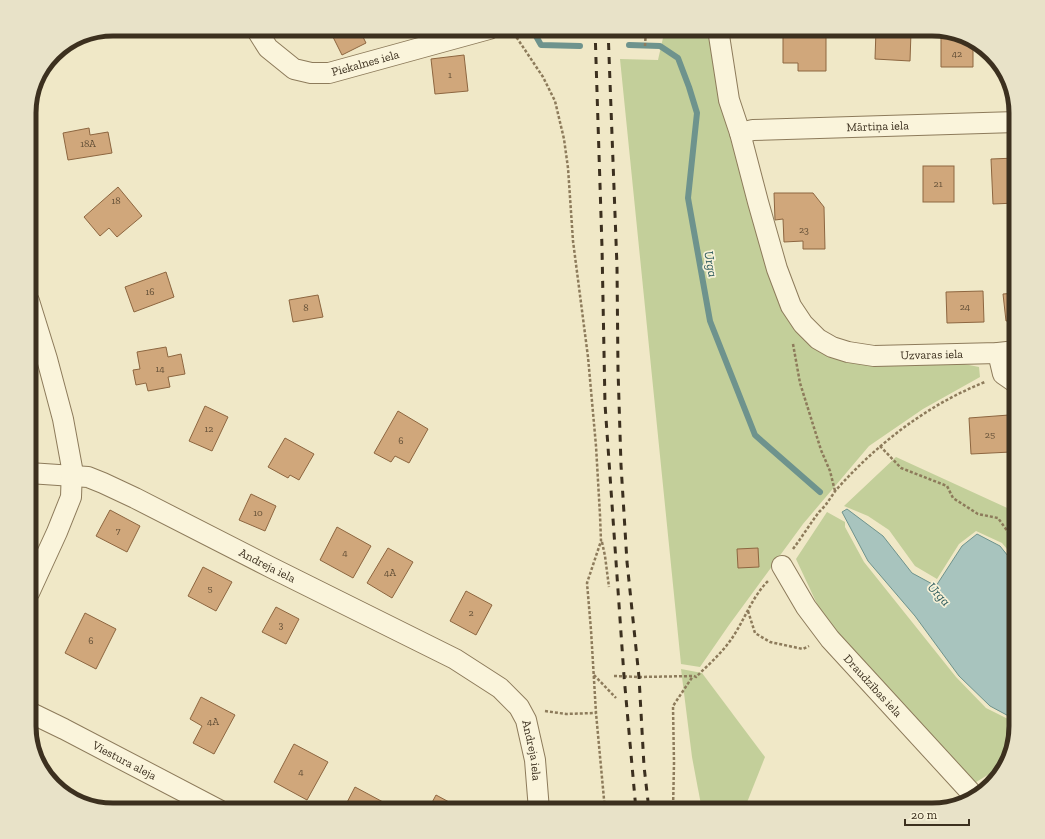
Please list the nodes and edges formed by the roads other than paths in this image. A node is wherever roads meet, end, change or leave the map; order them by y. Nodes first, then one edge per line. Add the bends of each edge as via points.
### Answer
1 (260, 36) edge
2 (464, 36) edge
3 (719, 36) edge
4 (1009, 122) edge
5 (740, 133) junction
6 (36, 324) edge
7 (1007, 352) edge
8 (1009, 369) edge
9 (36, 473) edge
10 (72, 476) junction
11 (782, 566) dead end
12 (36, 578) edge
13 (36, 715) edge
14 (971, 793) edge
15 (206, 803) edge
16 (538, 803) edge

1 - 2 street, Piekalnes iela via 268,48 294,69 311,73 329,73
3 - 5 street, Uzvaras iela via 729,100
4 - 5 street, Mārtiņa iela via 753,130
5 - 7 street, Uzvaras iela via 776,269 791,306 803,324 818,339 848,352 874,356
6 - 10 street via 62,419
7 - 8 street
9 - 10 street, Andreja iela
10 - 12 street via 71,497
10 - 16 street, Andreja iela via 88,477 135,498 455,659 500,688 519,707 526,720 535,760
11 - 14 street, Draudzības iela via 806,607 830,639
13 - 15 street, Viestura aleja

